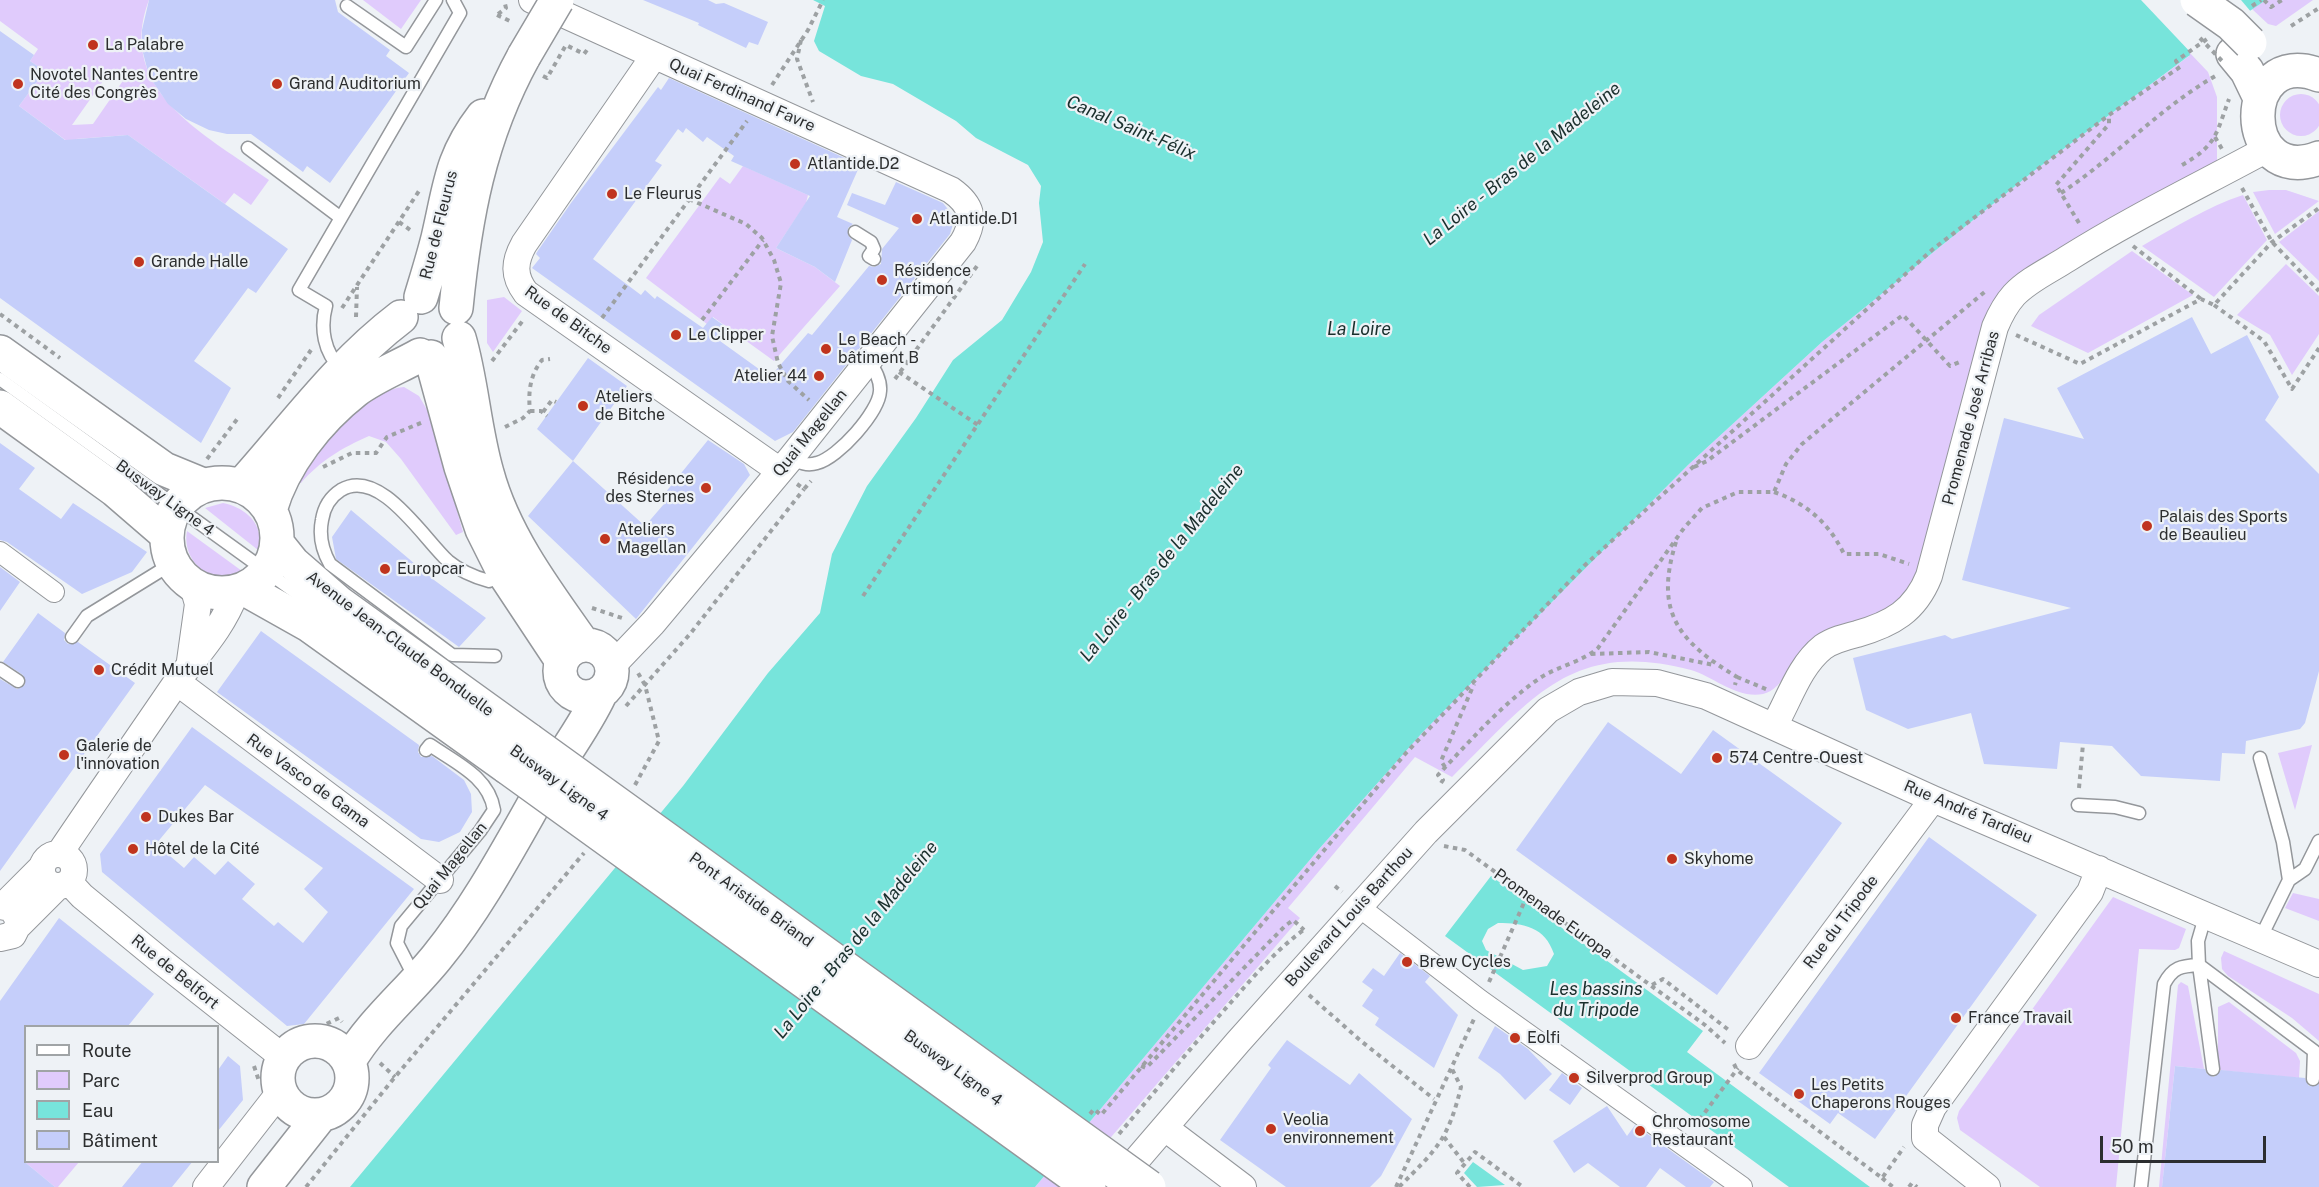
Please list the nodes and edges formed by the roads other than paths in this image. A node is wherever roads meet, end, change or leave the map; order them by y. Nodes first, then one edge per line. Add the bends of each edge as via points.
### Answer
1 (435, 0) edge
2 (453, 0) edge
3 (532, 0) edge
4 (557, 0) edge
5 (2197, 0) edge
6 (347, 6) dead end
7 (2236, 46) junction
8 (654, 56) junction
9 (522, 62) junction
10 (2304, 74) edge
11 (2245, 96) junction
12 (248, 148) dead end
13 (2269, 148) junction
14 (2319, 158) edge
15 (951, 190) joint
16 (341, 218) junction
17 (855, 232) dead end
18 (874, 259) dead end
19 (411, 307) junction
20 (458, 323) junction
21 (0, 352) edge
22 (425, 356) junction
23 (869, 361) junction
24 (341, 369) junction
25 (0, 379) edge
26 (0, 407) edge
27 (785, 464) junction
28 (209, 473) junction
29 (241, 486) junction
30 (270, 510) junction
31 (177, 547) junction
32 (0, 552) edge
33 (517, 569) junction
34 (256, 574) junction
35 (54, 592) dead end
36 (72, 638) dead end
37 (495, 656) dead end
38 (0, 669) edge
39 (183, 675) junction
40 (593, 676) junction
41 (18, 681) dead end
42 (1612, 682) joint
43 (1774, 726) junction
44 (426, 750) dead end
45 (518, 754) junction
46 (2260, 758) dead end
47 (1933, 799) junction
48 (2078, 799) road end
49 (2139, 813) dead end
50 (2319, 841) edge
51 (2099, 869) junction
52 (57, 872) junction
53 (440, 880) junction
54 (2289, 880) junction
55 (1349, 898) junction
56 (1, 906) edge
57 (2205, 917) junction
58 (5, 939) edge
59 (2260, 939) junction
60 (2319, 964) edge
61 (2199, 965) junction
62 (416, 981) junction
63 (348, 1046) junction
64 (273, 1051) junction
65 (1736, 1051) road end
66 (2213, 1069) dead end
67 (2313, 1079) dead end
68 (280, 1092) junction
69 (320, 1116) junction
70 (1165, 1128) junction
71 (206, 1187) edge
72 (264, 1187) edge
73 (1089, 1187) edge
74 (1116, 1187) edge
75 (1149, 1187) edge
76 (1243, 1187) edge
77 (1742, 1187) edge
78 (1987, 1187) edge
79 (2141, 1187) edge

1 - 6 lane via 406,47
2 - 16 lane via 460,13
3 - 8 street, Quai Ferdinand Favre
4 - 9 main road, bridge
5 - 7 main road via 2215,34
7 - 10 main road
7 - 11 main road
8 - 15 street, Quai Ferdinand Favre
8 - 27 street, Rue de Bitche via 518,256 517,277 526,293 593,330
9 - 19 main road, Rue de Fleurus via 459,153 450,176 438,236
9 - 20 main road, Rue de Fleurus via 484,150 469,203
10 - 11 main road via 2272,82
11 - 13 main road
12 - 16 lane
13 - 14 main road via 2296,162
13 - 43 street, Promenade José Arribas via 2153,207 2016,293 1995,327 1929,576 1920,595 1903,615 1876,629 1838,639 1813,656
15 - 23 street, Quai Magellan via 970,211 971,228 922,283
16 - 24 lane via 299,290 326,306 322,329 331,360
17 - 18 lane via 871,242 874,249 869,256
19 - 20 main road via 441,297
19 - 22 main road via 400,328 403,339 410,349
19 - 24 main road
20 - 22 main road via 452,348
20 - 33 main road, Rue de Fleurus via 487,475 511,531
21 - 28 main road via 164,469
22 - 30 main road via 355,391 331,414 289,466
22 - 33 main road, Rue de Fleurus via 482,529
23 - 27 street, Quai Magellan
23 - 27 lane via 880,383 877,403 847,443 827,459
24 - 29 main road
25 - 31 lane, Busway Ligne 4
26 - 31 main road via 115,490
27 - 40 street, Quai Magellan via 646,631
28 - 29 main road via 222,482
28 - 31 main road via 184,497
29 - 30 main road via 258,495
30 - 34 main road via 276,526
31 - 34 lane, Busway Ligne 4
31 - 34 main road via 214,594
31 - 36 lane via 87,616
31 - 39 street via 198,604
32 - 35 street
33 - 37 lane via 489,581 462,571 392,501 371,486 349,486 325,506 320,529 323,553 330,564 452,655
33 - 40 main road, Rue de Fleurus
34 - 39 street
34 - 45 main road via 309,625
34 - 45 main road, Avenue Jean-Claude Bonduelle via 293,563
38 - 41 lane
39 - 52 street via 97,794
39 - 53 street, Rue Vasco de Gama
40 - 62 main road, Quai Magellan via 563,757 489,881 438,956
42 - 43 street, Rue André Tardieu via 1671,686 1729,705
42 - 55 street, Boulevard Louis Barthou via 1579,692 1548,710 1426,832
43 - 47 street, Rue André Tardieu
44 - 53 lane, Quai Magellan via 430,745 483,781 494,810
45 - 73 main road, bridge
45 - 74 lane, Busway Ligne 4, bridge
45 - 75 main road, Pont Aristide Briand, bridge
46 - 54 lane
47 - 51 street, Rue André Tardieu
47 - 65 street, Rue du Tripode
48 - 49 lane
50 - 54 lane via 2305,869
51 - 57 street, Rue André Tardieu
51 - 78 street via 2090,892 1927,1119 1925,1138
52 - 56 street
52 - 58 street
52 - 64 street, Rue de Belfort
53 - 62 lane, Quai Magellan via 401,926 399,934 397,944
54 - 59 lane
55 - 70 street, Boulevard Louis Barthou via 1292,980
55 - 77 street via 1480,1000
56 - 58 street via 17,914
57 - 59 street, Rue André Tardieu
57 - 61 lane via 2198,941
59 - 60 street, Rue André Tardieu
61 - 66 lane
61 - 67 lane via 2314,1051
61 - 79 lane via 2171,971 2164,984
62 - 63 main road, Quai Magellan
63 - 64 main road via 301,1044
63 - 69 main road via 352,1078 347,1097 339,1107
64 - 68 main road
68 - 69 main road via 293,1109
68 - 71 street
69 - 72 main road
70 - 74 street, Boulevard Louis Barthou
70 - 76 street

